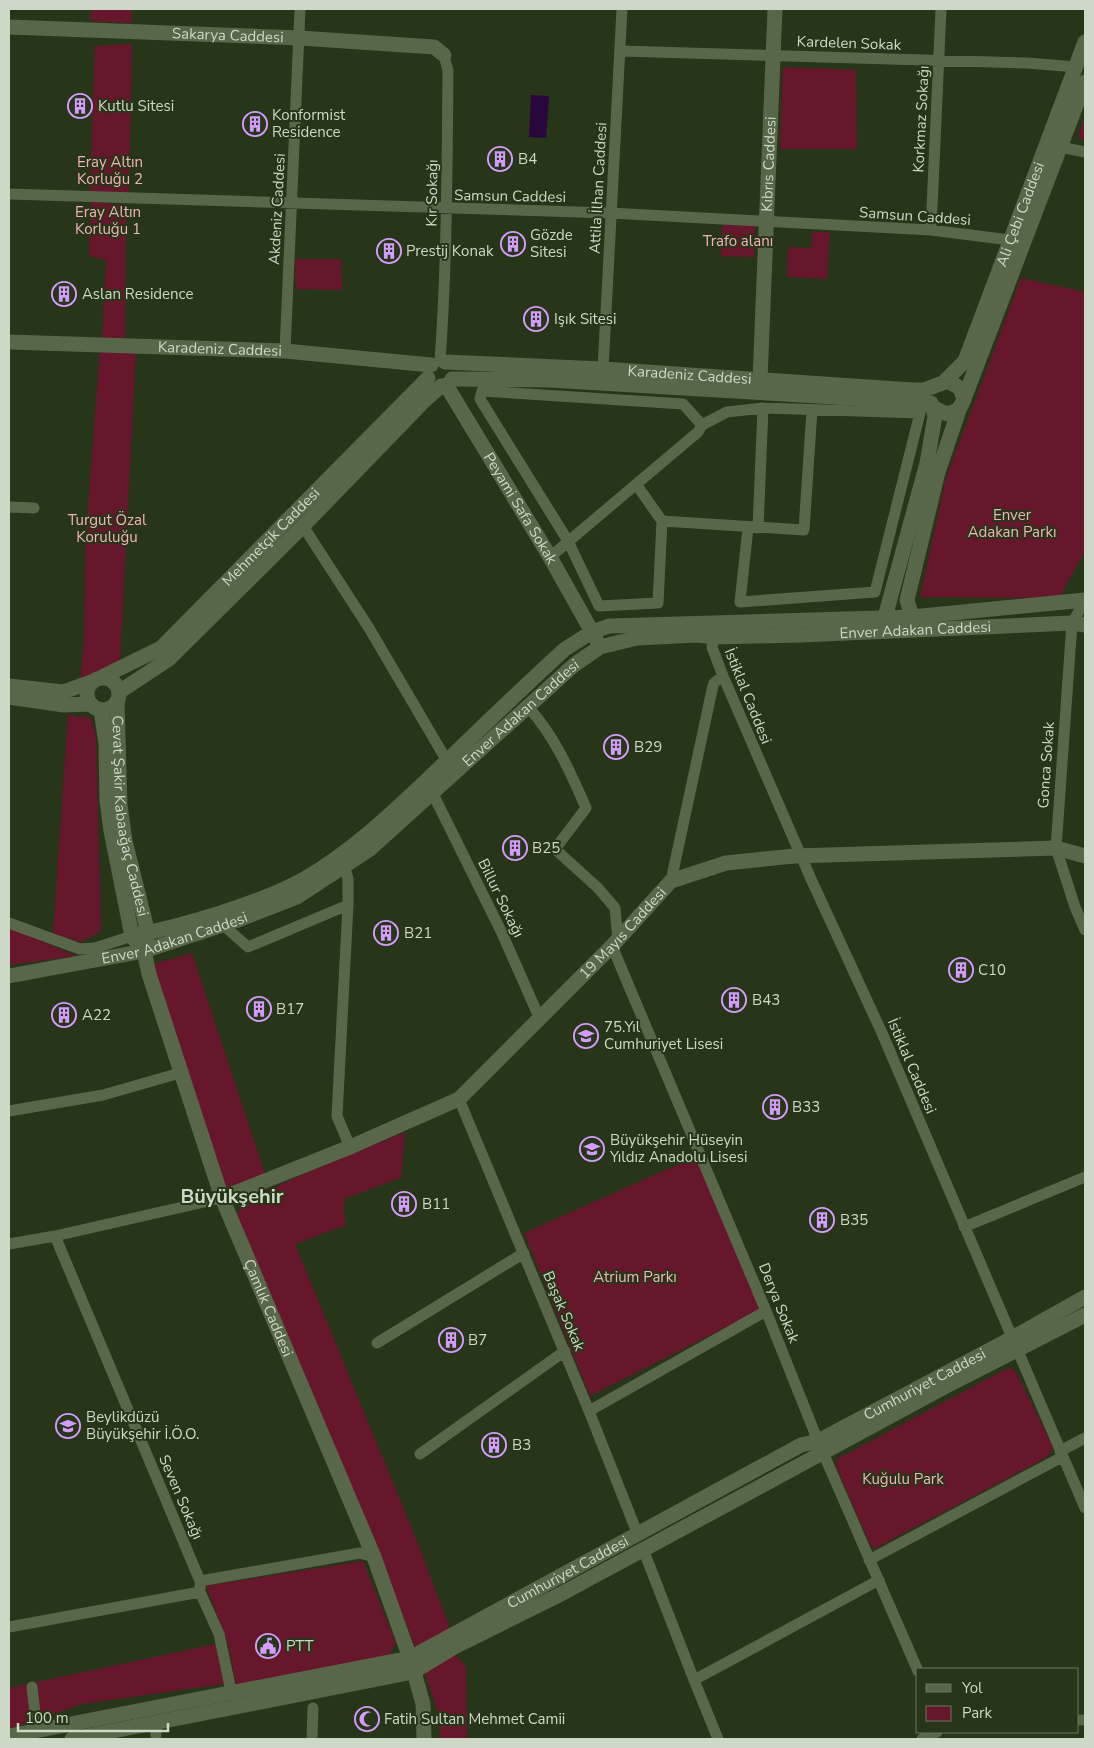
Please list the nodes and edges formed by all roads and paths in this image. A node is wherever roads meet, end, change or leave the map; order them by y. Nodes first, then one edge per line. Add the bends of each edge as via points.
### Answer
1 (300, 9) edge
2 (622, 9) edge
3 (775, 9) edge
4 (941, 9) edge
5 (9, 27) edge
6 (300, 38) junction
7 (1085, 42) edge
8 (621, 51) junction
9 (444, 55) joint
10 (773, 55) junction
11 (939, 61) junction
12 (1076, 67) junction
13 (1085, 82) edge
14 (1060, 147) junction
15 (1085, 152) edge
16 (9, 194) edge
17 (292, 204) junction
18 (447, 209) junction
19 (610, 213) junction
20 (768, 223) junction
21 (932, 230) junction
22 (1010, 240) junction
23 (9, 342) edge
24 (285, 351) junction
25 (436, 366) junction
26 (603, 369) junction
27 (760, 380) junction
28 (446, 384) junction
29 (940, 384) junction
30 (962, 403) junction
31 (933, 407) junction
32 (763, 408) junction
33 (812, 410) junction
34 (702, 425) junction
35 (636, 484) junction
36 (9, 507) edge
37 (34, 508) dead end
38 (662, 521) junction
39 (303, 526) junction
40 (753, 528) junction
41 (568, 541) junction
42 (550, 557) junction
43 (1085, 601) edge
44 (886, 616) junction
45 (912, 617) junction
46 (1078, 624) edge
47 (592, 632) junction
48 (714, 636) junction
49 (600, 647) junction
50 (723, 676) junction
51 (97, 679) junction
52 (9, 686) edge
53 (9, 697) edge
54 (118, 697) junction
55 (528, 706) junction
56 (96, 707) junction
57 (447, 761) junction
58 (433, 794) junction
59 (1056, 848) junction
60 (801, 856) junction
61 (1085, 856) edge
62 (345, 868) junction
63 (671, 881) junction
64 (348, 905) junction
65 (9, 923) edge
66 (222, 924) junction
67 (1085, 930) edge
68 (148, 932) junction
69 (132, 936) junction
70 (615, 943) junction
71 (144, 951) junction
72 (9, 976) edge
73 (539, 1017) junction
74 (180, 1073) junction
75 (459, 1099) junction
76 (9, 1111) edge
77 (350, 1147) junction
78 (1085, 1177) edge
79 (222, 1198) junction
80 (964, 1227) junction
81 (55, 1236) junction
82 (9, 1244) edge
83 (524, 1253) junction
84 (1085, 1297) edge
85 (766, 1311) junction
86 (1085, 1315) edge
87 (377, 1343) dead end
88 (1016, 1344) junction
89 (564, 1351) junction
90 (589, 1411) junction
91 (1085, 1438) edge
92 (821, 1446) junction
93 (420, 1454) dead end
94 (1061, 1454) junction
95 (1085, 1508) edge
96 (641, 1542) junction
97 (374, 1557) junction
98 (869, 1560) junction
99 (879, 1580) junction
100 (200, 1587) junction
101 (9, 1627) edge
102 (411, 1665) junction
103 (917, 1668) edge
104 (694, 1680) junction
105 (32, 1687) dead end
106 (231, 1691) junction
107 (157, 1706) junction
108 (312, 1708) dead end
109 (156, 1722) junction
110 (36, 1730) junction
111 (935, 1733) edge
112 (9, 1736) edge
113 (72, 1739) edge
114 (156, 1739) edge
115 (312, 1739) edge
116 (424, 1739) edge
117 (718, 1739) edge
118 (922, 1739) edge

1 - 6 street, Akdeniz Caddesi
2 - 8 street, Attila İlhan Caddesi
3 - 10 main road, Kıbrıs Caddesi
4 - 11 street, Korkmaz Sokağı
5 - 6 main road, Sakarya Caddesi
6 - 9 main road, Sakarya Caddesi via 434,47
6 - 17 street, Akdeniz Caddesi
7 - 12 main road, Ali Çebi Caddesi
8 - 10 street, Kardelen Sokak
8 - 19 street, Attila İlhan Caddesi
9 - 18 street, Kır Sokağı via 448,71
10 - 11 street, Kardelen Sokak
10 - 20 main road, Kıbrıs Caddesi
11 - 12 street, Kardelen Sokak
11 - 21 street, Korkmaz Sokağı
12 - 22 main road, Ali Çebi Caddesi
13 - 14 main road, Ali Çebi Caddesi
14 - 15 street
14 - 30 main road, Ali Çebi Caddesi via 1016,269
16 - 17 street, Samsun Caddesi
17 - 18 street, Samsun Caddesi
17 - 24 street, Akdeniz Caddesi
18 - 19 street, Samsun Caddesi
18 - 25 street, Kır Sokağı via 445,300
19 - 20 street, Samsun Caddesi
19 - 26 street, Attila İlhan Caddesi
20 - 21 street, Samsun Caddesi
20 - 27 main road, Kıbrıs Caddesi
21 - 22 street, Samsun Caddesi
22 - 29 main road, Ali Çebi Caddesi via 965,361
23 - 24 main road, Karadeniz Caddesi
24 - 25 main road, Karadeniz Caddesi
25 - 26 main road, Karadeniz Caddesi
25 - 28 main road via 433,384
25 - 28 main road, Peyami Safa Sokak via 453,371
25 - 51 main road, Mehmetçik Caddesi via 162,648
26 - 27 main road, Karadeniz Caddesi
27 - 29 main road, Karadeniz Caddesi via 912,390
28 - 31 main road, Karadeniz Caddesi via 549,380 902,401
28 - 39 main road, Mehmetçik Caddesi via 423,402
28 - 42 main road, Peyami Safa Sokak
29 - 30 main road via 957,385 963,392
29 - 31 main road via 931,396
30 - 31 main road via 947,414
30 - 45 main road, Ali Çebi Caddesi via 938,472 906,600
31 - 44 main road via 934,422 927,462
32 - 33 street
32 - 34 street via 727,412
32 - 40 street
33 - 40 street via 804,530
33 - 40 street via 920,413 875,592 740,602
34 - 35 street via 698,432
34 - 41 street via 683,404 482,391 480,400
35 - 38 street
35 - 41 street
36 - 37 street
38 - 40 street
38 - 41 street via 658,603 599,606
39 - 54 main road, Mehmetçik Caddesi via 169,659
39 - 57 street via 369,628
41 - 42 street
42 - 47 main road, Peyami Safa Sokak
43 - 45 main road, Enver Adakan Caddesi
43 - 46 street, Gonca Sokak
44 - 45 main road, Enver Adakan Caddesi
44 - 47 main road, Enver Adakan Caddesi via 609,626
46 - 48 main road, Enver Adakan Caddesi
46 - 59 street, Gonca Sokak
47 - 49 main road, Peyami Safa Sokak
47 - 57 main road, Enver Adakan Caddesi via 565,649
48 - 49 main road, Enver Adakan Caddesi via 637,638
48 - 50 street, İstiklal Caddesi via 712,647
49 - 55 main road, Enver Adakan Caddesi via 574,665
50 - 60 street, İstiklal Caddesi
50 - 63 street via 714,683 712,690
51 - 52 main road, Mehmetçik Caddesi via 63,692
51 - 54 main road via 114,682
51 - 56 main road via 87,695
53 - 56 main road
54 - 56 main road via 110,708
54 - 68 main road, Cevat Şakir Kabaağaç Caddesi via 118,770 125,841
55 - 58 main road, Enver Adakan Caddesi
55 - 70 street, Derya Sokak via 572,775 586,808 556,849 616,908
56 - 69 main road, Cevat Şakir Kabaağaç Caddesi via 106,744 111,831
57 - 68 main road, Enver Adakan Caddesi via 351,847 303,879 248,902
58 - 62 main road, Enver Adakan Caddesi
58 - 73 street, Billur Sokağı
59 - 60 main road, 19 Mayıs Caddesi
59 - 61 main road, 19 Mayıs Caddesi
59 - 67 street, Gonca Sokak
60 - 63 main road, 19 Mayıs Caddesi via 726,863
60 - 80 street, İstiklal Caddesi via 882,1033
62 - 64 street
62 - 66 main road, Enver Adakan Caddesi via 289,901
63 - 70 main road, 19 Mayıs Caddesi
64 - 66 street via 248,947
64 - 77 street via 337,1116
65 - 69 street via 80,949 95,948
66 - 71 main road, Enver Adakan Caddesi
68 - 69 main road, Enver Adakan Caddesi
68 - 71 main road, Cevat Şakir Kabaağaç Caddesi
69 - 71 main road, Cevat Şakir Kabaağaç Caddesi
70 - 73 main road, 19 Mayıs Caddesi
70 - 85 street, Derya Sokak
71 - 72 main road, Enver Adakan Caddesi
71 - 74 main road, Çamlık Caddesi
73 - 75 main road, 19 Mayıs Caddesi
74 - 76 street via 103,1095
74 - 79 main road, Çamlık Caddesi
75 - 77 main road, 19 Mayıs Caddesi
75 - 83 street, Başak Sokak
77 - 79 main road, 19 Mayıs Caddesi
78 - 80 street
79 - 81 street
79 - 97 main road, Çamlık Caddesi
80 - 88 street, İstiklal Caddesi
81 - 82 street
81 - 100 street, Seven Sokağı
83 - 87 street
83 - 89 street, Başak Sokak
84 - 88 main road, Cumhuriyet Caddesi
85 - 90 street
85 - 92 street, Derya Sokak
86 - 88 main road, Cumhuriyet Caddesi
88 - 92 main road, Cumhuriyet Caddesi
88 - 94 street, İstiklal Caddesi
89 - 90 street, Başak Sokak
89 - 93 street
90 - 96 street, Başak Sokak
91 - 94 street
92 - 96 main road, Cumhuriyet Caddesi via 801,1445
92 - 98 street, Derya Sokak
94 - 95 street, İstiklal Caddesi
94 - 98 street
96 - 102 main road, Cumhuriyet Caddesi
96 - 104 street, Başak Sokak
97 - 100 street via 360,1553
97 - 102 main road, Çamlık Caddesi
98 - 99 street, Derya Sokak
99 - 103 street, Derya Sokak
99 - 104 street
100 - 101 street
100 - 106 street, Seven Sokağı via 219,1634
102 - 106 main road, Cumhuriyet Caddesi
102 - 109 main road, Cumhuriyet Caddesi
102 - 116 main road, Çamlık Caddesi via 423,1704
104 - 117 street, Başak Sokak
105 - 110 street
106 - 107 main road, Cumhuriyet Caddesi
107 - 109 main road
107 - 110 main road, Cumhuriyet Caddesi
108 - 115 street
109 - 113 main road, Cumhuriyet Caddesi
109 - 114 street
110 - 112 main road, Cumhuriyet Caddesi
111 - 118 street

